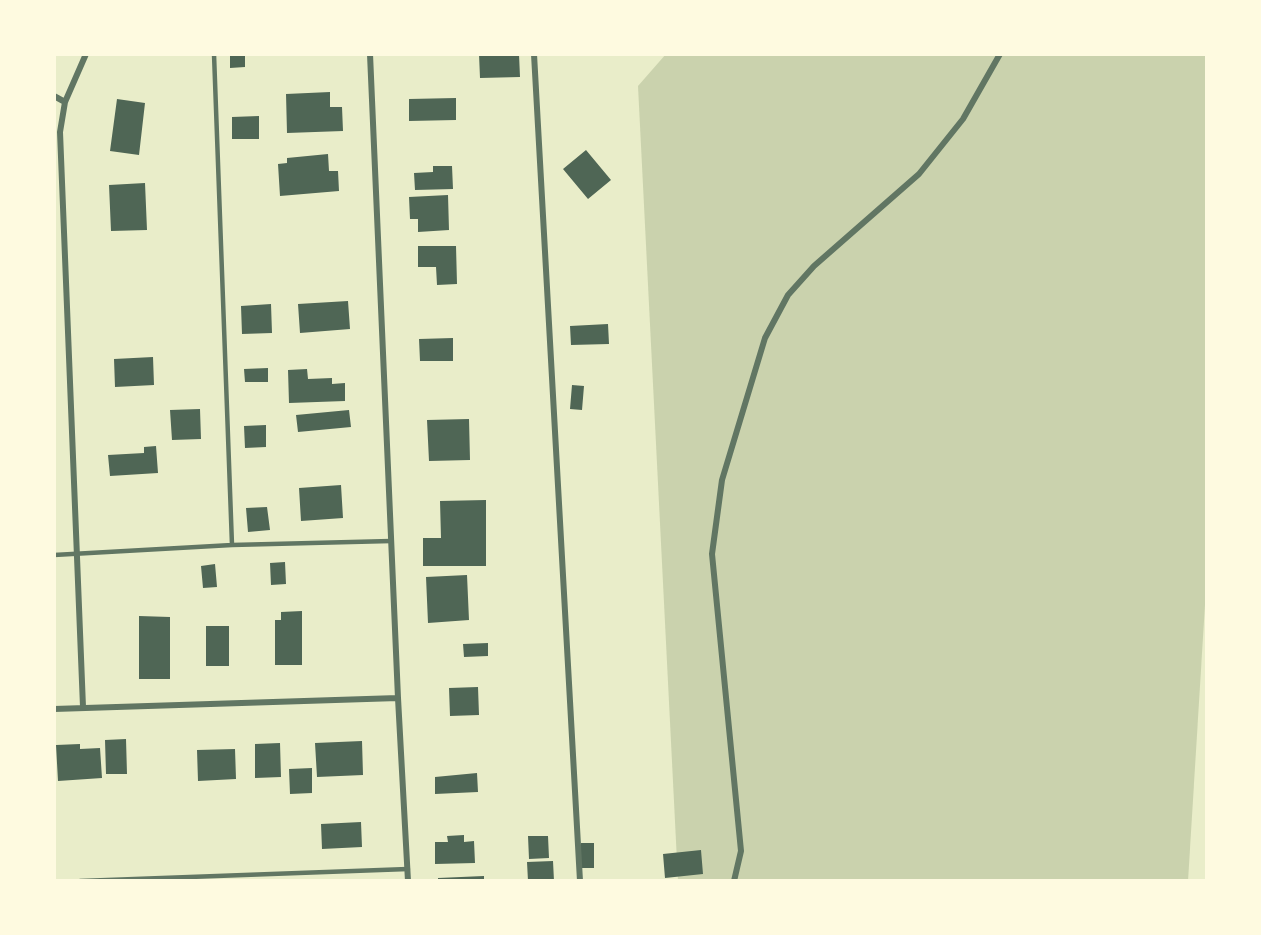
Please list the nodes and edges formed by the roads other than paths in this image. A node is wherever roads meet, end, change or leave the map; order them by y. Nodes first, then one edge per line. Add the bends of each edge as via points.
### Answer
1 (86, 54) edge
2 (214, 54) edge
3 (370, 54) edge
4 (534, 54) edge
5 (1000, 54) edge
6 (54, 96) edge
7 (64, 102) junction
8 (391, 541) junction
9 (232, 545) junction
10 (78, 554) junction
11 (54, 555) edge
12 (398, 698) junction
13 (83, 707) junction
14 (54, 709) edge
15 (408, 869) junction
16 (80, 881) edge
17 (408, 881) edge
18 (580, 881) edge
19 (734, 881) edge

1 - 7 street
2 - 9 lane
3 - 8 street
4 - 18 street
5 - 19 street via 963,118 919,174 814,266 788,295 765,338 722,480 712,554 741,851
6 - 7 street
7 - 10 street via 60,132
8 - 9 lane
8 - 12 street
9 - 10 lane
10 - 11 lane
10 - 13 street
12 - 13 street
12 - 15 street
13 - 14 street
15 - 16 lane
15 - 17 street

